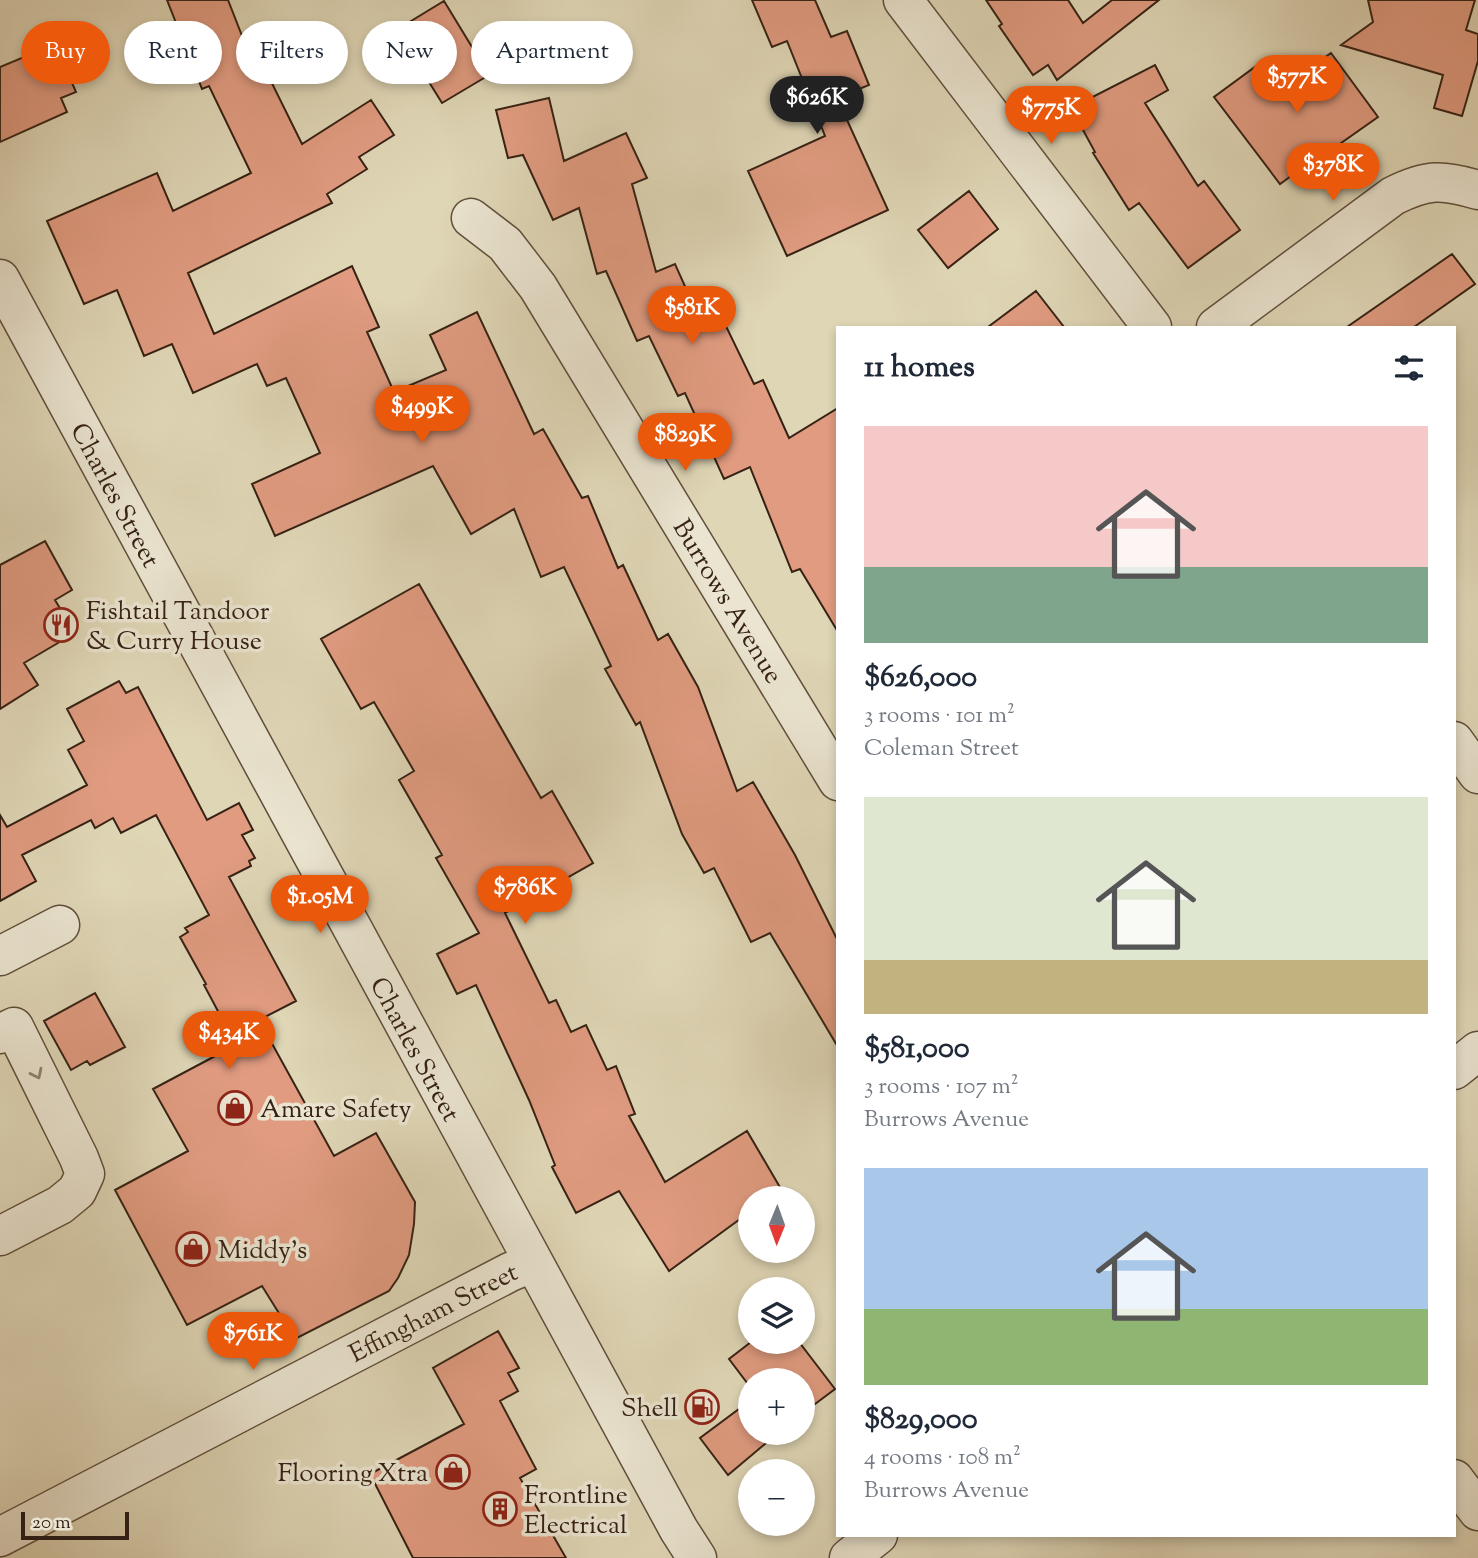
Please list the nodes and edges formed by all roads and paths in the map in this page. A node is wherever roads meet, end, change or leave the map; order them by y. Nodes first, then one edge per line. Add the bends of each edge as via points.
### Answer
1 (902, 0) edge
2 (1478, 190) edge
3 (471, 218) dead end
4 (0, 279) edge
5 (1151, 326) edge
6 (1217, 326) edge
7 (1456, 744) edge
8 (1478, 774) edge
9 (836, 778) edge
10 (60, 925) dead end
11 (0, 956) edge
12 (0, 1034) edge
13 (1478, 1051) edge
14 (1456, 1068) edge
15 (79, 1158) junction
16 (0, 1209) edge
17 (0, 1236) edge
18 (532, 1263) junction
19 (1456, 1482) edge
20 (1478, 1511) edge
21 (0, 1537) edge
22 (875, 1537) edge
23 (697, 1558) edge
24 (849, 1558) edge

1 - 5 street
2 - 6 street via 1435,182 1393,196
3 - 9 street, Burrows Avenue via 505,244 538,287
4 - 18 street, Charles Street
7 - 8 street
10 - 11 street
12 -> 15 street via 14,1027
13 - 14 street
15 - 16 street via 50,1184
15 - 17 street via 85,1174 77,1191 60,1205
18 - 21 street, Effingham Street
18 - 23 street, Charles Street
19 - 20 street
22 - 24 street

